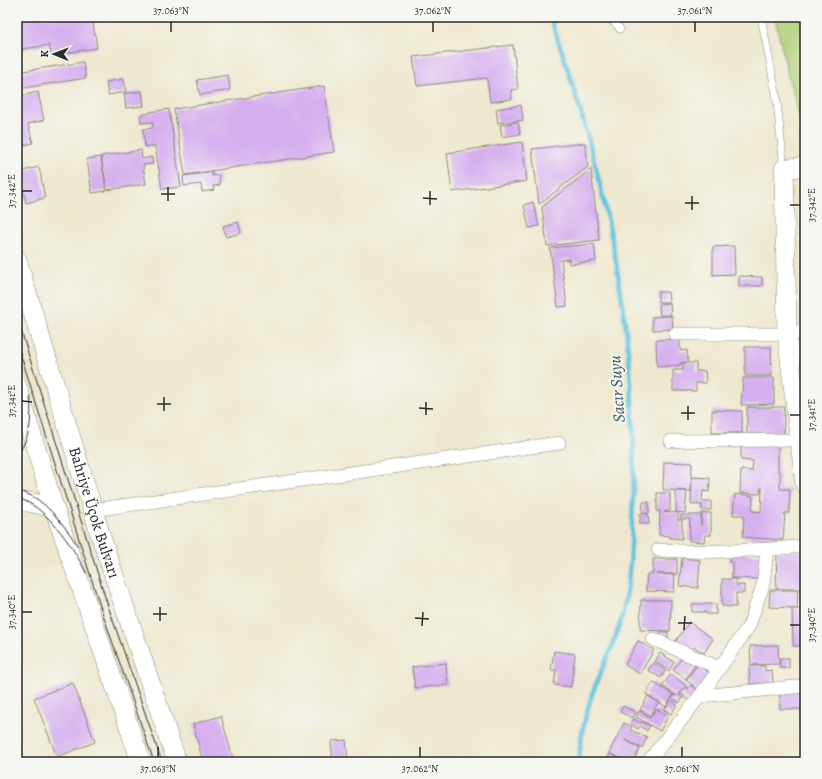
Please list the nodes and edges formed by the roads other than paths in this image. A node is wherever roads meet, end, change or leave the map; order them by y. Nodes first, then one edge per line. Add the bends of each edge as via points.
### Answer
1 (609, 17) edge
2 (761, 17) edge
3 (620, 29) dead end
4 (805, 166) edge
5 (784, 169) junction
6 (17, 260) edge
7 (796, 333) edge
8 (675, 334) dead end
9 (17, 386) edge
10 (801, 411) edge
11 (21, 420) edge
12 (800, 440) junction
13 (671, 441) dead end
14 (559, 443) dead end
15 (805, 484) edge
16 (17, 502) edge
17 (54, 508) junction
18 (93, 510) junction
19 (805, 546) edge
20 (658, 550) dead end
21 (767, 550) junction
22 (653, 638) dead end
23 (719, 668) junction
24 (805, 686) edge
25 (700, 696) junction
26 (141, 762) edge
27 (177, 762) edge
28 (648, 762) edge

1 - 3 lane
2 - 5 lane via 776,93
4 - 5 main road
5 - 7 main road
6 - 18 main road, Bahriye Üçok Bulvarı
7 - 8 street
7 - 10 main road
9 - 11 main road
10 - 12 main road
11 - 17 main road
12 - 13 street
12 - 15 main road
14 - 18 street
16 - 17 main road
17 - 26 main road
18 - 27 main road, Bahriye Üçok Bulvarı
19 - 21 street
20 - 21 street
21 - 23 street via 763,585 749,626
22 - 23 street
23 - 25 street
24 - 25 street
25 - 28 street

